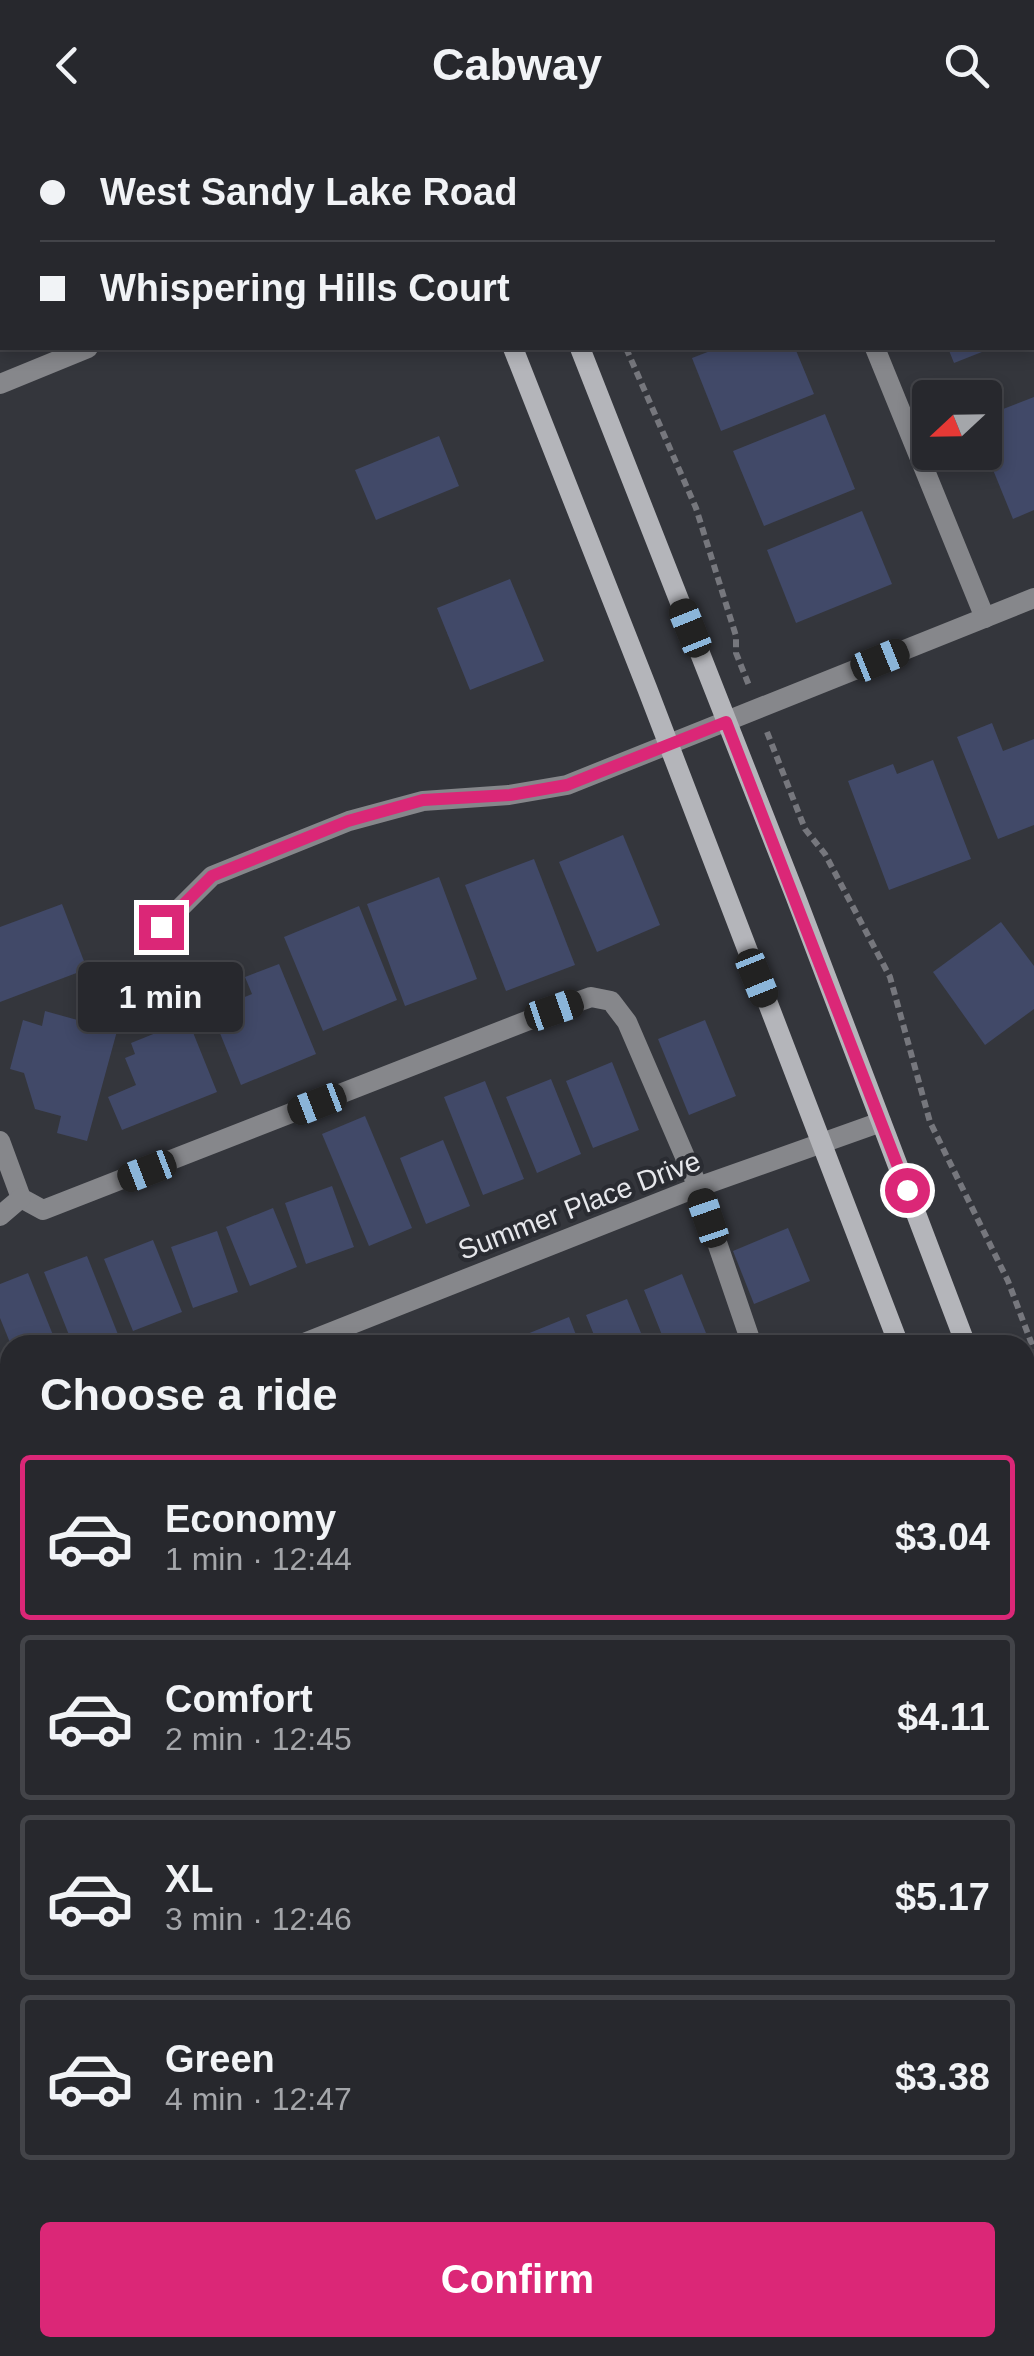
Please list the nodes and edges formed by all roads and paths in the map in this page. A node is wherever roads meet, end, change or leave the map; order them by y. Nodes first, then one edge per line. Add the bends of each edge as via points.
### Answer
1 (83, 350) edge
2 (514, 350) edge
3 (581, 350) edge
4 (627, 350) edge
5 (876, 350) edge
6 (0, 384) edge
7 (1034, 598) edge
8 (985, 618) junction
9 (736, 653) dead end
10 (726, 722) junction
11 (669, 744) junction
12 (782, 772) dead end
13 (161, 927) dead end
14 (881, 1122) junction
15 (0, 1141) edge
16 (822, 1143) junction
17 (698, 1187) junction
18 (21, 1198) junction
19 (0, 1216) edge
20 (323, 1335) edge
21 (749, 1335) edge
22 (894, 1335) edge
23 (962, 1335) edge
24 (1028, 1335) edge

1 - 6 street
2 - 11 main road
3 - 10 main road
4 - 9 path via 696,508
5 - 8 street
7 - 8 street
8 - 10 street
10 - 11 street
10 - 14 main road
11 - 13 street via 567,785 423,800 348,821 212,876
11 - 16 main road
12 - 24 path via 804,829 825,854 890,976 930,1122
14 - 16 street, Summer Place Drive
14 - 23 main road
15 - 18 street
16 - 17 street, Summer Place Drive
16 - 22 main road
17 - 18 street via 628,1022 611,1001 591,998 43,1210
17 - 20 street, Summer Place Drive
17 - 21 street
18 - 19 street

